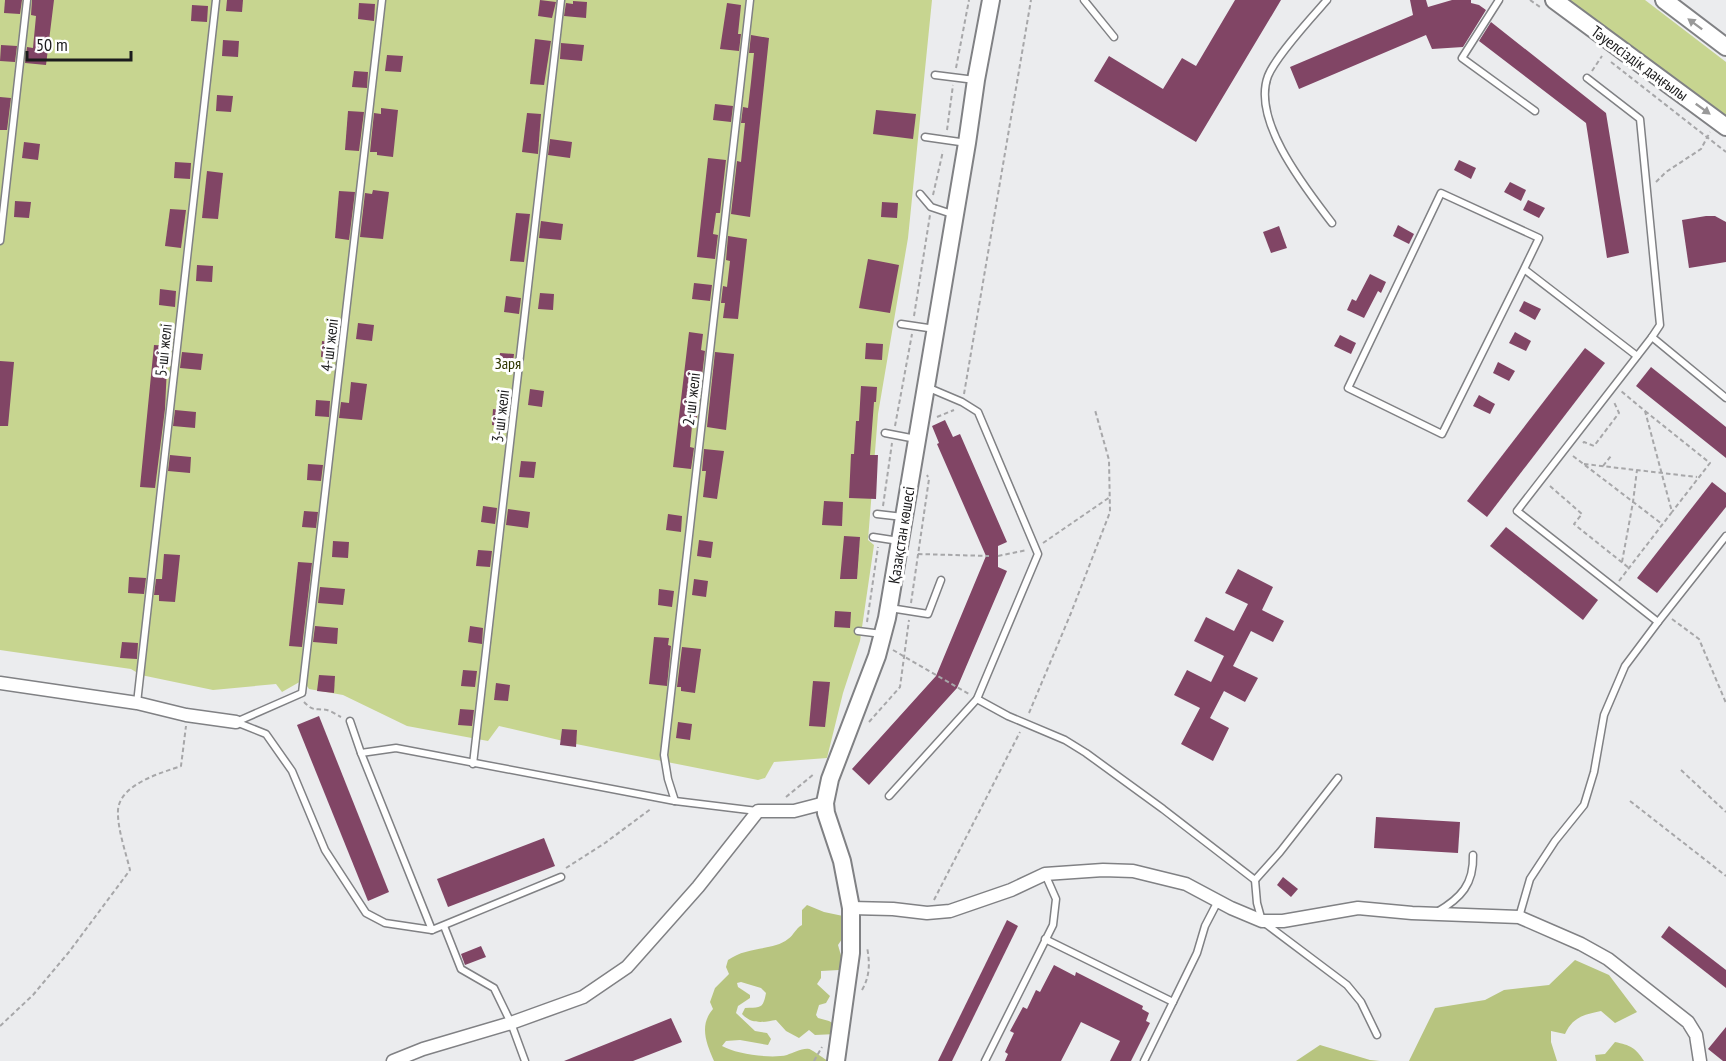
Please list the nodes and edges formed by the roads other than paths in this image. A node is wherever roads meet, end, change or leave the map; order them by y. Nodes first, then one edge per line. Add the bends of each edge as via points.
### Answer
1 (27, 0) edge
2 (216, 0) edge
3 (382, 0) edge
4 (561, 0) edge
5 (750, 0) edge
6 (991, 0) edge
7 (1084, 0) edge
8 (1328, 0) edge
9 (1499, 0) edge
10 (1664, 0) edge
11 (1547, 4) edge
12 (1114, 37) dead end
13 (1726, 47) edge
14 (935, 75) dead end
15 (1589, 75) road end
16 (976, 80) junction
17 (1535, 111) dead end
18 (1722, 124) edge
19 (925, 137) dead end
20 (967, 143) junction
21 (920, 194) dead end
22 (955, 215) junction
23 (1332, 223) dead end
24 (0, 241) edge
25 (1524, 269) junction
26 (901, 324) dead end
27 (935, 329) junction
28 (1652, 337) junction
29 (1637, 356) junction
30 (925, 386) junction
31 (1726, 398) edge
32 (885, 433) dead end
33 (916, 439) junction
34 (877, 514) dead end
35 (904, 517) junction
36 (1726, 536) edge
37 (873, 537) dead end
38 (900, 541) junction
39 (941, 580) dead end
40 (889, 608) junction
41 (1658, 622) junction
42 (858, 632) dead end
43 (882, 638) junction
44 (0, 682) edge
45 (977, 699) junction
46 (137, 703) junction
47 (351, 721) road end
48 (236, 722) junction
49 (361, 753) junction
50 (473, 764) junction
51 (1338, 778) dead end
52 (889, 796) dead end
53 (675, 801) junction
54 (825, 803) junction
55 (758, 812) junction
56 (1473, 855) dead end
57 (1045, 874) junction
58 (561, 877) road end
59 (1255, 880) junction
60 (1218, 900) junction
61 (851, 908) junction
62 (1434, 914) junction
63 (1519, 917) junction
64 (1262, 921) junction
65 (444, 926) junction
66 (432, 930) junction
67 (1045, 939) junction
68 (1173, 1002) junction
69 (511, 1023) junction
70 (1377, 1035) dead end
71 (393, 1061) edge
72 (525, 1061) edge
73 (836, 1061) edge
74 (985, 1061) edge
75 (1144, 1061) edge
76 (1700, 1061) edge

1 - 24 lane
2 - 46 lane, 5-ші желі
3 - 48 lane, 4-ші желі via 303,693
4 - 50 lane, 3-ші желі
5 - 53 lane, 2-ші желі via 664,755
6 - 16 street, Қазақстан көшесі
7 - 12 lane
8 - 23 lane via 1280,57 1264,92 1279,145
9 - 17 lane via 1462,58
13 -> 10 street
11 -> 18 street, Тәуелсіздік даңғылы
14 - 16 lane
15 - 28 lane via 1640,119 1660,325
16 - 20 street, Қазақстан көшесі
19 - 20 lane
20 - 22 street, Қазақстан көшесі
21 - 22 lane via 931,207
22 - 27 street, Қазақстан көшесі
25 - 25 lane via 1539,238 1441,194 1348,388 1442,434
25 - 29 lane
26 - 27 lane
27 - 30 street, Қазақстан көшесі
28 - 29 lane
28 - 31 lane
29 - 41 lane via 1517,511
30 - 33 street, Қазақстан көшесі
30 - 45 lane via 978,412 1038,554
32 - 33 lane
33 - 35 street, Қазақстан көшесі
34 - 35 lane
35 - 38 street, Қазақстан көшесі
36 - 41 lane
37 - 38 lane
38 - 40 street, Қазақстан көшесі
39 - 40 lane via 928,614
40 - 43 street, Қазақстан көшесі
41 - 63 lane via 1625,666 1604,715 1584,805 1530,879
42 - 43 lane
43 - 54 street, Қазақстан көшесі via 830,779
44 - 46 street
45 - 52 lane
45 - 59 lane via 1086,753
46 - 48 street
47 - 49 lane
48 - 66 lane via 266,734 292,771 325,850 366,913 385,923
49 - 50 lane via 396,748
49 - 66 lane
50 - 53 lane
51 - 59 lane
53 - 55 lane
54 - 55 street via 794,812
54 - 61 street, Қазақстан көшесі
55 - 69 street via 627,967 583,997
56 - 62 lane via 1474,872 1465,889
57 - 60 street via 1133,871 1186,884
57 - 61 street via 950,911
57 - 67 lane via 1056,899 1053,925
58 - 65 lane
59 - 64 lane
60 - 64 street
60 - 68 lane
61 - 73 street, Қазақстан көшесі via 851,953
62 - 63 street
62 - 64 street via 1358,908
63 - 76 street via 1608,959 1688,1022 1696,1035
64 - 70 lane via 1347,986 1361,1002
65 - 66 lane
65 - 69 lane via 461,969 494,988
67 - 68 lane
67 - 74 lane
68 - 75 lane
69 - 71 street
69 - 72 lane

